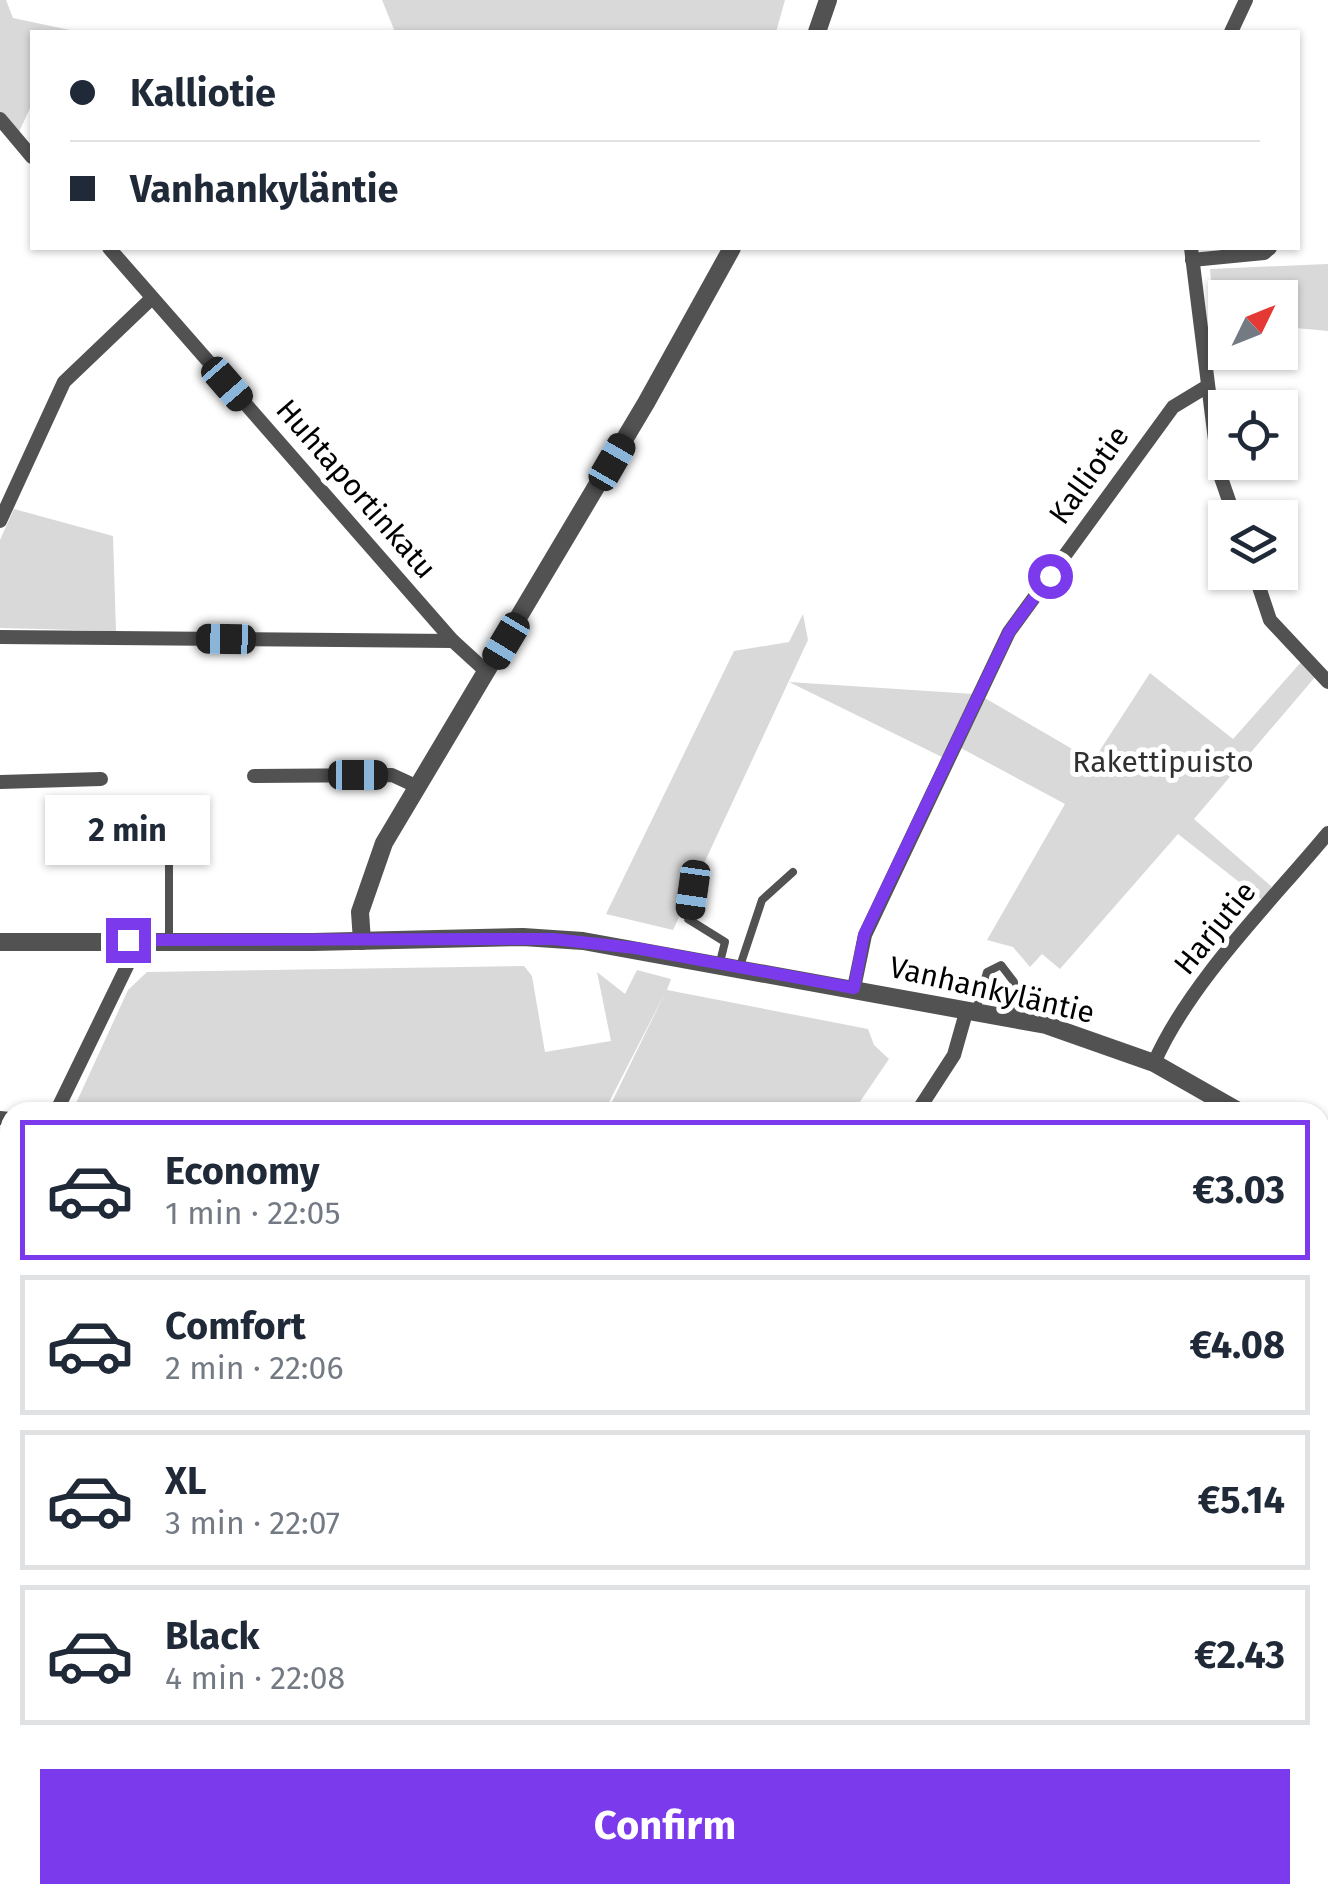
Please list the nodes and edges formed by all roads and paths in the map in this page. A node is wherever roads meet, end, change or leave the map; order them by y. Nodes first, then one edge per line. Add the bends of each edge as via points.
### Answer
1 (828, 0) edge
2 (1246, 0) edge
3 (818, 30) edge
4 (1233, 30) edge
5 (0, 119) edge
6 (30, 155) edge
7 (111, 250) edge
8 (731, 250) edge
9 (1268, 250) edge
10 (1192, 254) edge
11 (152, 298) junction
12 (1206, 387) junction
13 (1229, 500) edge
14 (0, 521) edge
15 (1260, 590) edge
16 (0, 637) edge
17 (453, 641) junction
18 (487, 672) junction
19 (1328, 682) edge
20 (254, 776) dead end
21 (101, 779) dead end
22 (0, 782) edge
23 (418, 787) junction
24 (1328, 833) edge
25 (169, 863) dead end
26 (792, 872) dead end
27 (693, 890) dead end
28 (169, 939) junction
29 (128, 940) junction
30 (362, 941) junction
31 (0, 942) edge
32 (720, 962) junction
33 (740, 966) junction
34 (854, 988) junction
35 (971, 1010) junction
36 (1014, 1018) junction
37 (1154, 1063) junction
38 (61, 1102) edge
39 (923, 1102) edge
40 (1222, 1102) edge

1 - 3 street
2 - 4 street
5 - 6 street
7 - 11 street, Huhtaportinkatu
8 - 18 street
9 - 10 street
10 - 12 street
11 - 14 street via 64,382
11 - 17 street, Huhtaportinkatu
12 - 13 street
12 - 34 street, Kalliotie via 1172,407 1009,632 864,935
15 - 19 street via 1270,620
16 - 17 street
17 - 18 street, Huhtaportinkatu
18 - 23 street
20 - 23 street via 392,775
21 - 22 street
23 - 30 street via 384,842 367,886
24 - 37 street, Harjutie via 1202,986
25 - 28 lane
26 - 33 lane via 762,900
27 - 32 lane via 688,918 721,935
28 - 29 street, Vanhankyläntie
28 - 30 street, Vanhankyläntie
29 - 31 street, Vanhankyläntie
29 - 38 street via 130,962
30 - 32 street, Vanhankyläntie via 523,937
32 - 33 street, Vanhankyläntie
33 - 34 street, Vanhankyläntie
34 - 35 street, Vanhankyläntie
35 - 36 street, Vanhankyläntie
35 - 36 lane via 986,972 1001,965 1014,982
35 - 39 street via 954,1055
36 - 37 street, Vanhankyläntie
37 - 40 street, Vanhankyläntie

